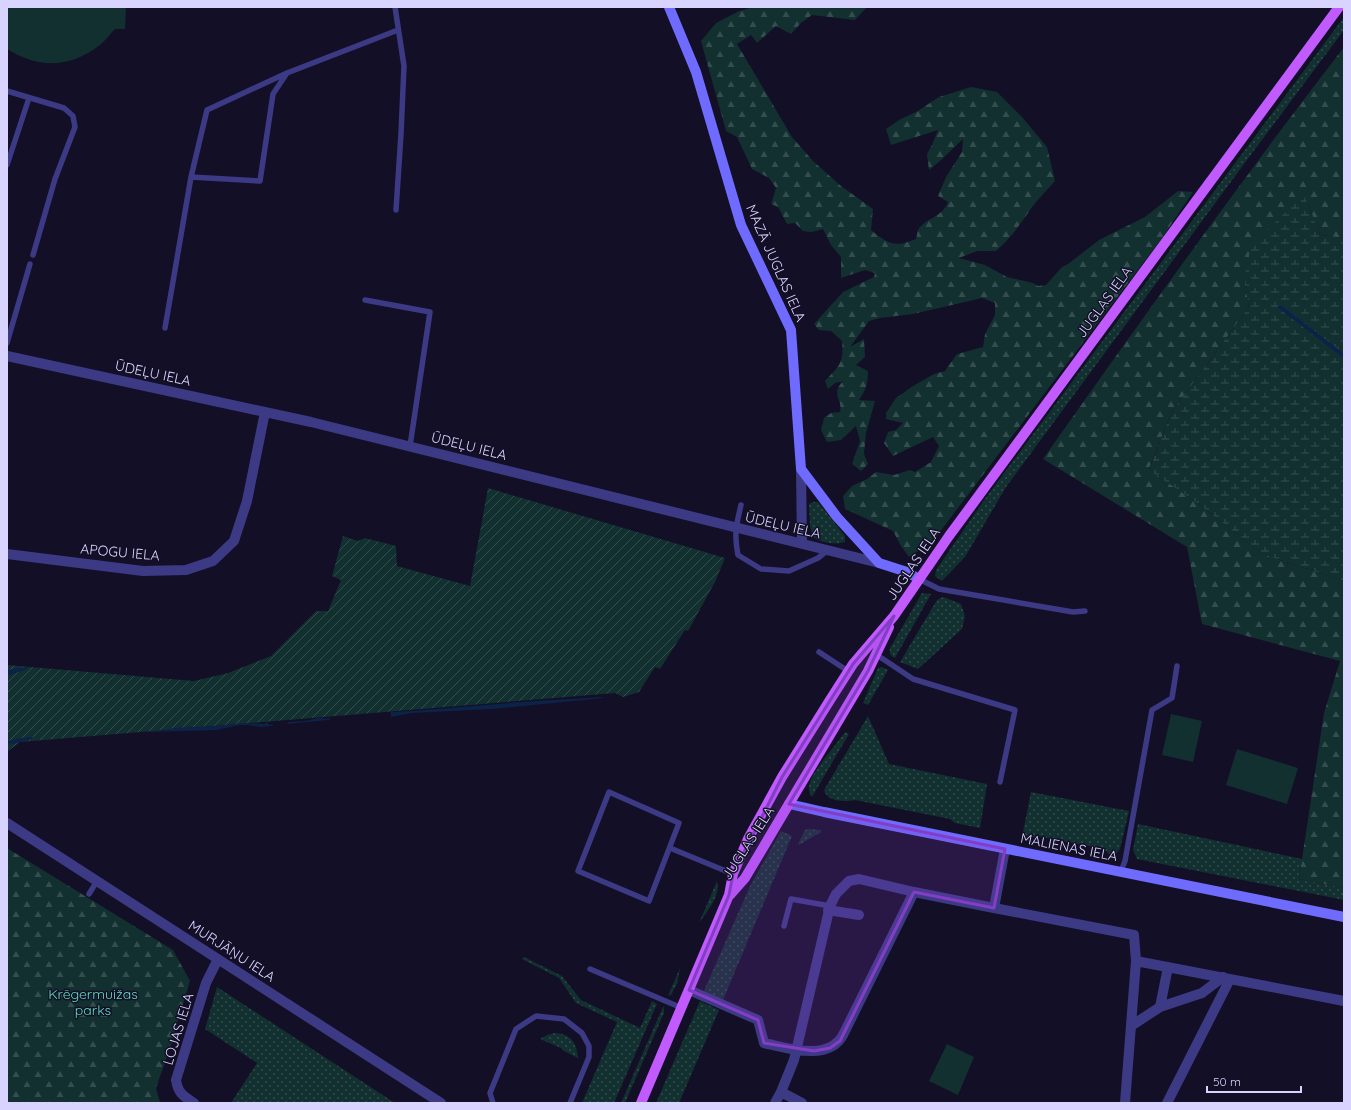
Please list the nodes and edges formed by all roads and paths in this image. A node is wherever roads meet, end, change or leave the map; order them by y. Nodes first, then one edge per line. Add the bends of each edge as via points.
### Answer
1 (395, 7) edge
2 (669, 7) edge
3 (1339, 7) edge
4 (398, 30) junction
5 (287, 73) junction
6 (7, 91) edge
7 (29, 98) junction
8 (7, 165) edge
9 (191, 177) junction
10 (396, 210) dead end
11 (33, 255) dead end
12 (30, 264) dead end
13 (366, 300) dead end
14 (165, 328) dead end
15 (7, 343) edge
16 (7, 356) edge
17 (266, 412) junction
18 (410, 446) junction
19 (801, 469) junction
20 (741, 505) dead end
21 (736, 528) junction
22 (802, 543) junction
23 (828, 550) junction
24 (7, 554) edge
25 (879, 563) junction
26 (919, 579) junction
27 (1085, 611) dead end
28 (894, 616) junction
29 (819, 652) dead end
30 (876, 655) junction
31 (1177, 666) dead end
32 (848, 671) junction
33 (1000, 782) dead end
34 (772, 794) junction
35 (789, 804) junction
36 (7, 823) edge
37 (670, 848) junction
38 (1005, 849) junction
39 (1122, 871) junction
40 (733, 874) junction
41 (97, 881) junction
42 (914, 892) junction
43 (89, 894) dead end
44 (729, 895) junction
45 (829, 908) junction
46 (994, 908) junction
47 (859, 915) dead end
48 (1344, 917) edge
49 (784, 926) dead end
50 (218, 959) junction
51 (1136, 962) junction
52 (1168, 967) junction
53 (590, 969) dead end
54 (1227, 978) junction
55 (689, 990) junction
56 (1344, 1001) edge
57 (1160, 1007) junction
58 (682, 1008) junction
59 (1131, 1026) junction
60 (796, 1050) junction
61 (781, 1092) junction
62 (194, 1103) edge
63 (441, 1103) edge
64 (493, 1103) edge
65 (570, 1103) edge
66 (641, 1103) edge
67 (775, 1103) edge
68 (802, 1103) edge
69 (1125, 1103) edge
70 (1167, 1103) edge

1 - 4 lane
2 - 19 street, MAZĀ JUGLAS IELA via 696,72 741,225 790,330
3 - 26 main road, JUGLAS IELA
4 - 5 lane
4 - 10 lane via 404,66
5 - 9 lane via 207,110
5 - 9 lane via 273,94 260,181
6 - 7 lane
7 - 8 lane
7 - 11 lane via 64,108 73,116 75,127 55,179
9 - 14 lane
12 - 15 lane
13 - 18 lane via 430,312
16 - 17 street, ŪDEĻU IELA
17 - 18 street, ŪDEĻU IELA
17 - 24 street, APOGU IELA via 247,501 234,541 213,561 186,570 143,571
18 - 21 street, ŪDEĻU IELA
19 - 22 street, MAZĀ JUGLAS IELA
19 - 25 street via 837,517
20 - 21 lane
21 - 22 street, ŪDEĻU IELA
21 - 23 lane via 738,555 761,569 789,571 818,558
22 - 23 street, ŪDEĻU IELA
23 - 25 street, ŪDEĻU IELA
25 - 26 street, ŪDEĻU IELA
26 - 27 lane via 939,589 1073,612
26 - 28 main road, JUGLAS IELA
28 - 30 main road, JUGLAS IELA
28 - 32 main road, JUGLAS IELA
29 - 32 lane
30 - 33 lane via 914,679 1015,710
30 - 35 main road, JUGLAS IELA
31 - 39 lane via 1172,698 1152,710
32 - 34 main road, JUGLAS IELA
34 - 35 main road
34 - 40 main road, JUGLAS IELA
35 - 38 street, MALIENAS IELA
35 - 44 main road, JUGLAS IELA via 745,878
36 - 41 street, MURJĀŅU IELA
37 - 37 lane via 679,823 609,792 578,871 649,901
37 - 40 lane
38 - 39 street, MALIENAS IELA
38 - 46 street
39 - 48 street, MALIENAS IELA
40 - 44 main road, JUGLAS IELA
41 - 43 lane
41 - 50 street, MURJĀŅU IELA
42 - 45 street via 859,879 849,881 836,894
42 - 46 street
42 - 60 street via 840,1041 830,1048 814,1051
44 - 55 main road, JUGLAS IELA
45 - 47 street
45 - 49 lane via 791,899
45 - 60 street
46 - 51 street via 1134,935
50 - 62 street, LOJAS IELA via 206,983 176,1080 182,1096
50 - 63 street, MURJĀŅU IELA
51 - 52 street
51 - 59 street
52 - 54 street
52 - 57 street
53 - 58 lane
54 - 56 street
54 - 57 street via 1202,993
54 - 70 street
55 - 58 main road, JUGLAS IELA
55 - 60 street via 758,1020 764,1043
57 - 59 street
58 - 66 main road, JUGLAS IELA
59 - 69 street
60 - 61 street
61 - 67 street
61 - 68 street
64 - 65 lane via 490,1093 516,1029 536,1016 564,1019 582,1032 589,1046 589,1057

